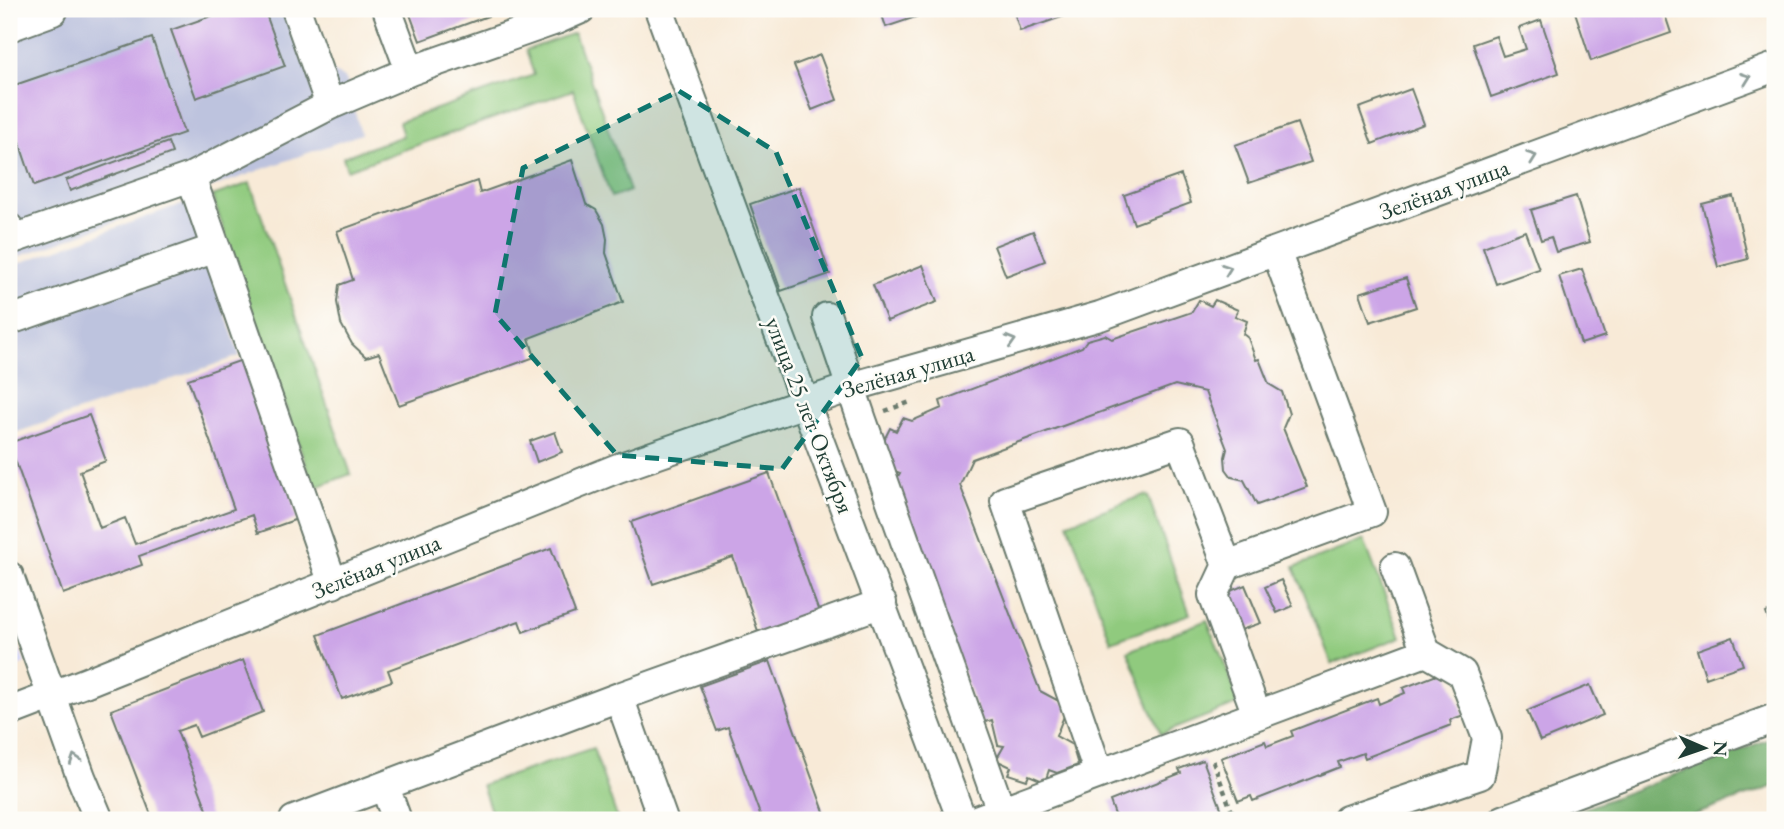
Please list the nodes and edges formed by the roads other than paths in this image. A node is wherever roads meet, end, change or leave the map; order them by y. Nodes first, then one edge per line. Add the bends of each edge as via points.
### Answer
1 (53, 9) edge
2 (296, 9) edge
3 (387, 9) edge
4 (659, 9) edge
5 (563, 13) edge
6 (9, 27) edge
7 (1775, 67) edge
8 (410, 71) junction
9 (330, 105) junction
10 (191, 177) junction
11 (9, 228) edge
12 (216, 248) junction
13 (1276, 251) junction
14 (827, 317) dead end
15 (13, 319) dead end
16 (851, 387) junction
17 (806, 404) junction
18 (1227, 565) junction
19 (1395, 567) dead end
20 (9, 576) edge
21 (332, 584) junction
22 (882, 603) junction
23 (1426, 652) junction
24 (53, 696) junction
25 (619, 697) junction
26 (9, 712) edge
27 (1257, 715) junction
28 (1775, 718) edge
29 (1100, 774) junction
30 (385, 787) junction
31 (988, 816) edge
32 (99, 820) edge
33 (294, 820) edge
34 (397, 820) edge
35 (663, 820) edge
36 (962, 820) edge
37 (1347, 820) edge
38 (1503, 820) edge

1 - 6 street
2 - 9 street
3 - 8 street
4 - 17 street, улица 25 лет Октября
5 - 8 street
13 -> 7 street, Зелёная улица
8 - 9 street
9 - 10 street
10 - 11 street via 13,239
10 - 12 street
12 - 15 street
12 - 21 street
16 -> 13 street, Зелёная улица via 1100,316
13 - 18 street via 1372,512
14 - 16 street
16 - 17 street, Зелёная улица
16 - 31 street
17 - 21 street, Зелёная улица via 618,468
17 - 22 street, улица 25 лет Октября
18 - 27 street via 1213,594
18 - 29 street via 1180,442 1004,501
19 - 23 street
20 - 24 street
21 - 24 street, Зелёная улица
22 - 25 street
22 - 36 street, улица 25 лет Октября
23 - 27 street
23 - 37 street via 1462,673 1488,738 1480,775
24 - 26 street, Зелёная улица
32 -> 24 street
25 - 30 street
25 - 35 street
27 - 29 street
28 - 38 street
29 - 31 street
30 - 33 street
30 - 34 street

